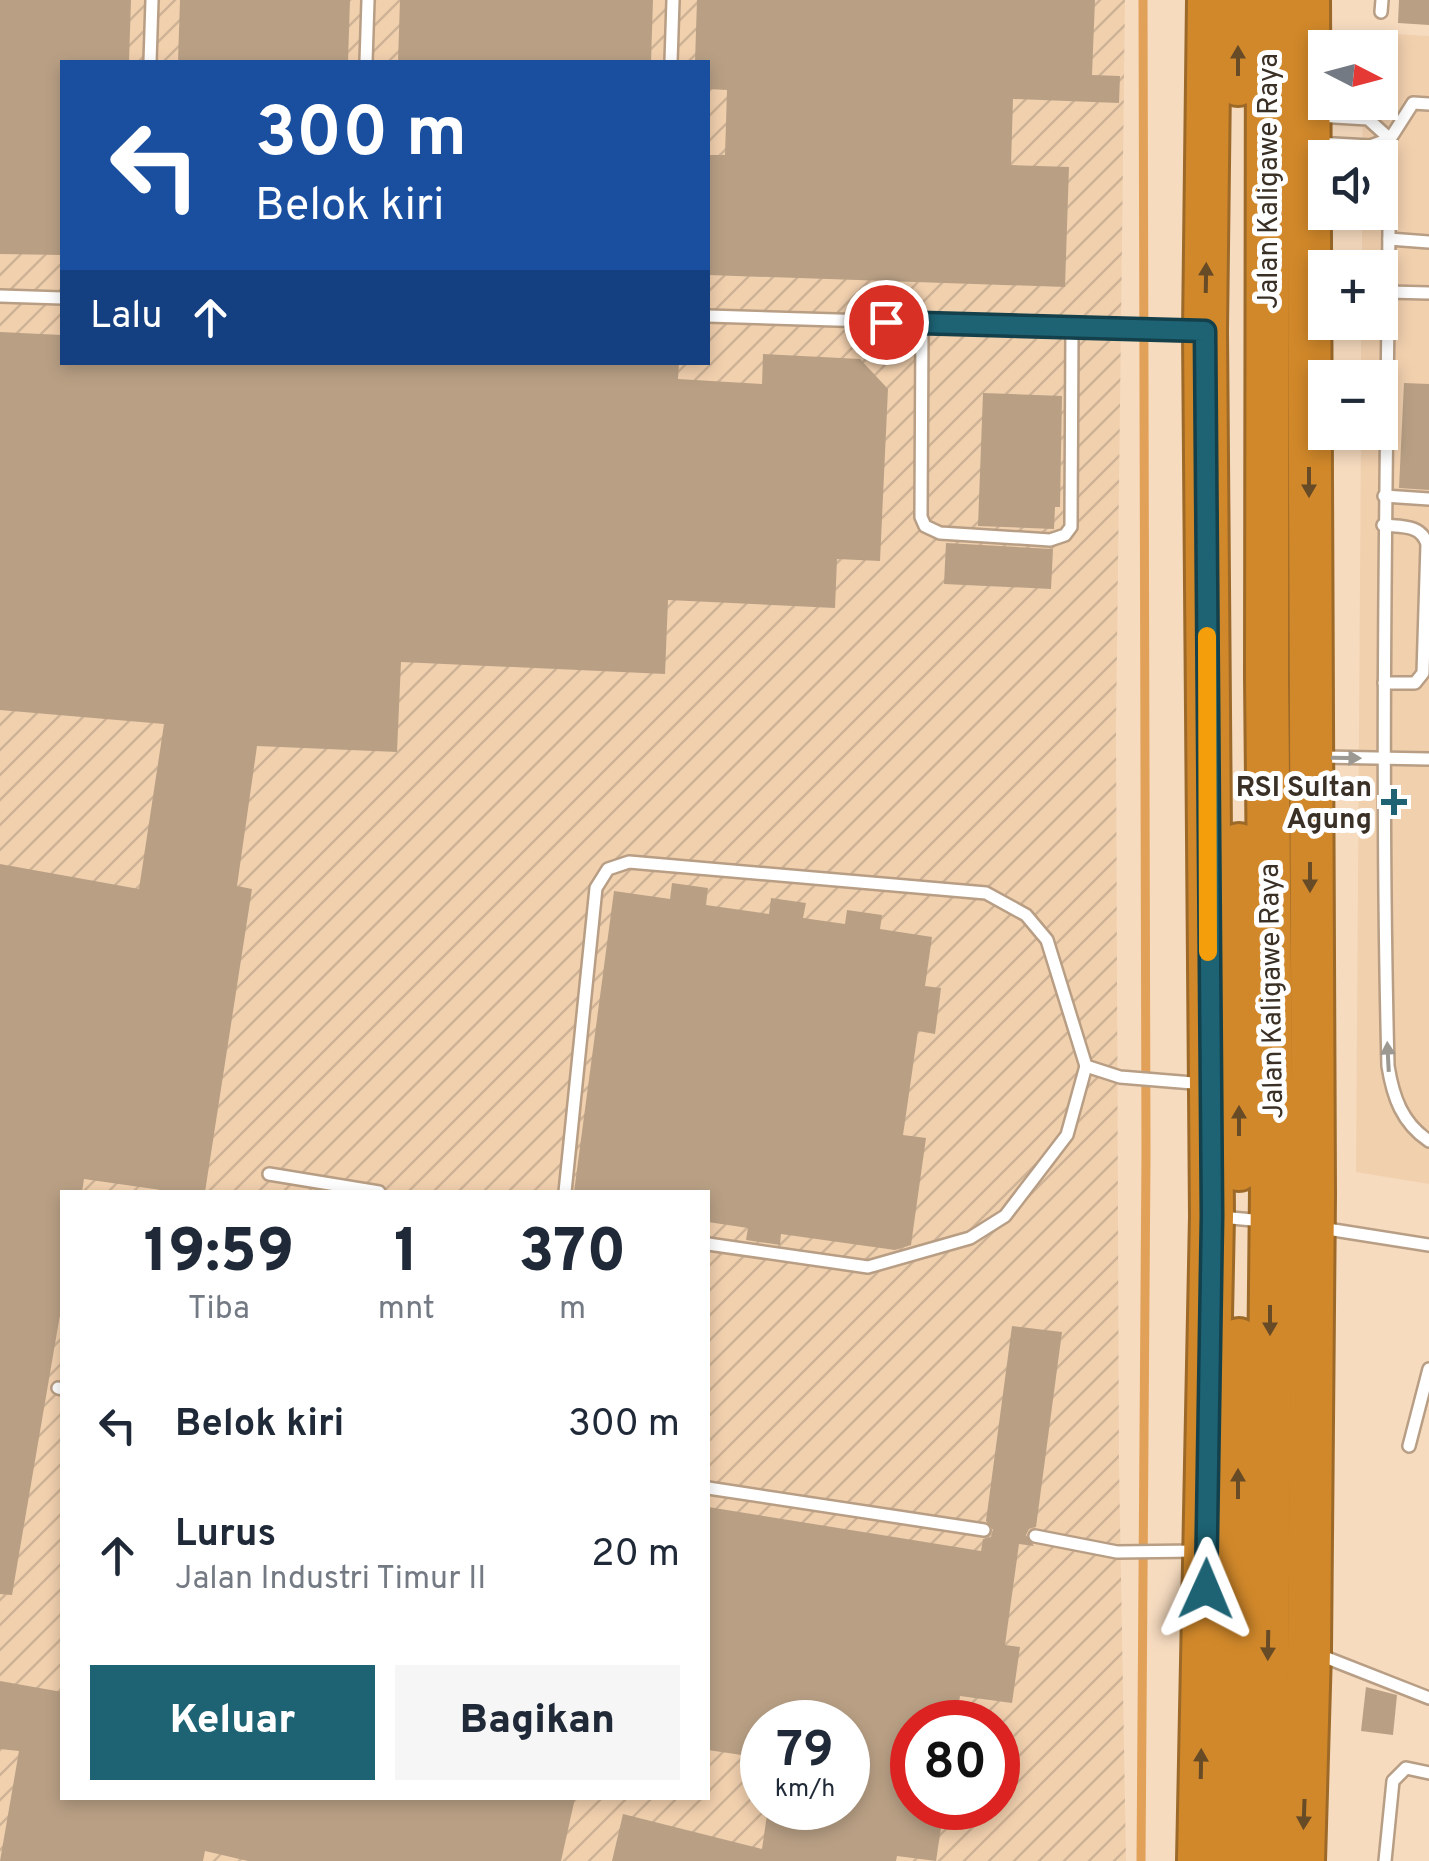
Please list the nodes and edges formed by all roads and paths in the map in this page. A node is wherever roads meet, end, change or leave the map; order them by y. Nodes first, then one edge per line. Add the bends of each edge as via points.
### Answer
1 (152, 0) edge
2 (368, 0) edge
3 (673, 0) edge
4 (1209, 0) edge
5 (1238, 0) edge
6 (1268, 0) edge
7 (1308, 0) edge
8 (150, 60) edge
9 (366, 60) edge
10 (671, 60) edge
11 (1429, 104) edge
12 (1286, 134) junction
13 (1390, 139) junction
14 (1389, 239) junction
15 (1429, 242) edge
16 (1389, 250) edge
17 (1398, 292) edge
18 (1429, 293) edge
19 (0, 296) edge
20 (60, 298) edge
21 (710, 316) edge
22 (922, 322) junction
23 (1072, 326) junction
24 (1196, 330) junction
25 (1387, 340) edge
26 (1384, 496) junction
27 (1429, 499) edge
28 (1383, 526) junction
29 (1384, 683) junction
30 (1288, 757) junction
31 (1384, 758) junction
32 (1429, 759) edge
33 (1086, 1066) junction
34 (1202, 1084) junction
35 (1429, 1141) edge
36 (269, 1174) dead end
37 (366, 1190) edge
38 (565, 1190) edge
39 (1270, 1222) junction
40 (710, 1244) edge
41 (1429, 1245) edge
42 (1429, 1369) edge
43 (1409, 1446) dead end
44 (710, 1488) edge
45 (984, 1530) dead end
46 (1035, 1536) dead end
47 (1191, 1552) junction
48 (1309, 1651) junction
49 (1429, 1698) edge
50 (1429, 1773) edge
51 (1198, 1861) edge
52 (1236, 1861) edge
53 (1265, 1861) edge
54 (1302, 1861) edge
55 (1386, 1861) edge

1 - 8 lane
2 - 9 lane
3 - 10 lane
24 -> 4 highway
12 -> 5 highway, Jalan Kaligawe Raya
6 - 12 highway, Jalan Kaligawe Raya
7 - 12 highway
11 - 13 lane via 1413,104
12 - 13 lane via 1370,146
12 - 13 lane via 1368,119
12 -> 30 highway, Jalan Kaligawe Raya
39 -> 12 highway, Jalan Kaligawe Raya
13 - 14 lane
14 - 15 lane
14 - 16 lane
17 - 18 lane
19 - 20 lane
21 - 22 lane
22 - 23 lane
22 - 23 lane via 926,526 940,534 1050,540 1071,527
23 - 24 lane
24 - 34 highway
25 - 26 lane
26 - 27 lane
26 - 28 lane
28 - 29 lane
28 - 29 lane via 1418,529 1426,544 1423,673 1415,683
29 - 31 lane
30 -> 31 lane
30 -> 39 highway, Jalan Kaligawe Raya
31 - 32 lane
35 -> 31 lane via 1404,1118 1388,1066
33 - 34 lane via 1120,1078
33 - 38 lane via 1047,940 1026,915 986,893 629,862 608,869 596,888
33 - 40 lane via 1067,1135 1005,1216 970,1238 868,1268
34 - 39 highway
36 - 37 lane
39 - 41 lane
39 - 47 highway
39 - 48 highway
52 -> 39 highway, Jalan Kaligawe Raya
39 -> 53 highway, Jalan Kaligawe Raya
42 - 43 lane
44 - 45 lane
46 - 47 lane via 1116,1552
51 -> 47 highway
48 - 49 lane
48 -> 54 highway
50 - 55 lane via 1406,1768 1393,1781

